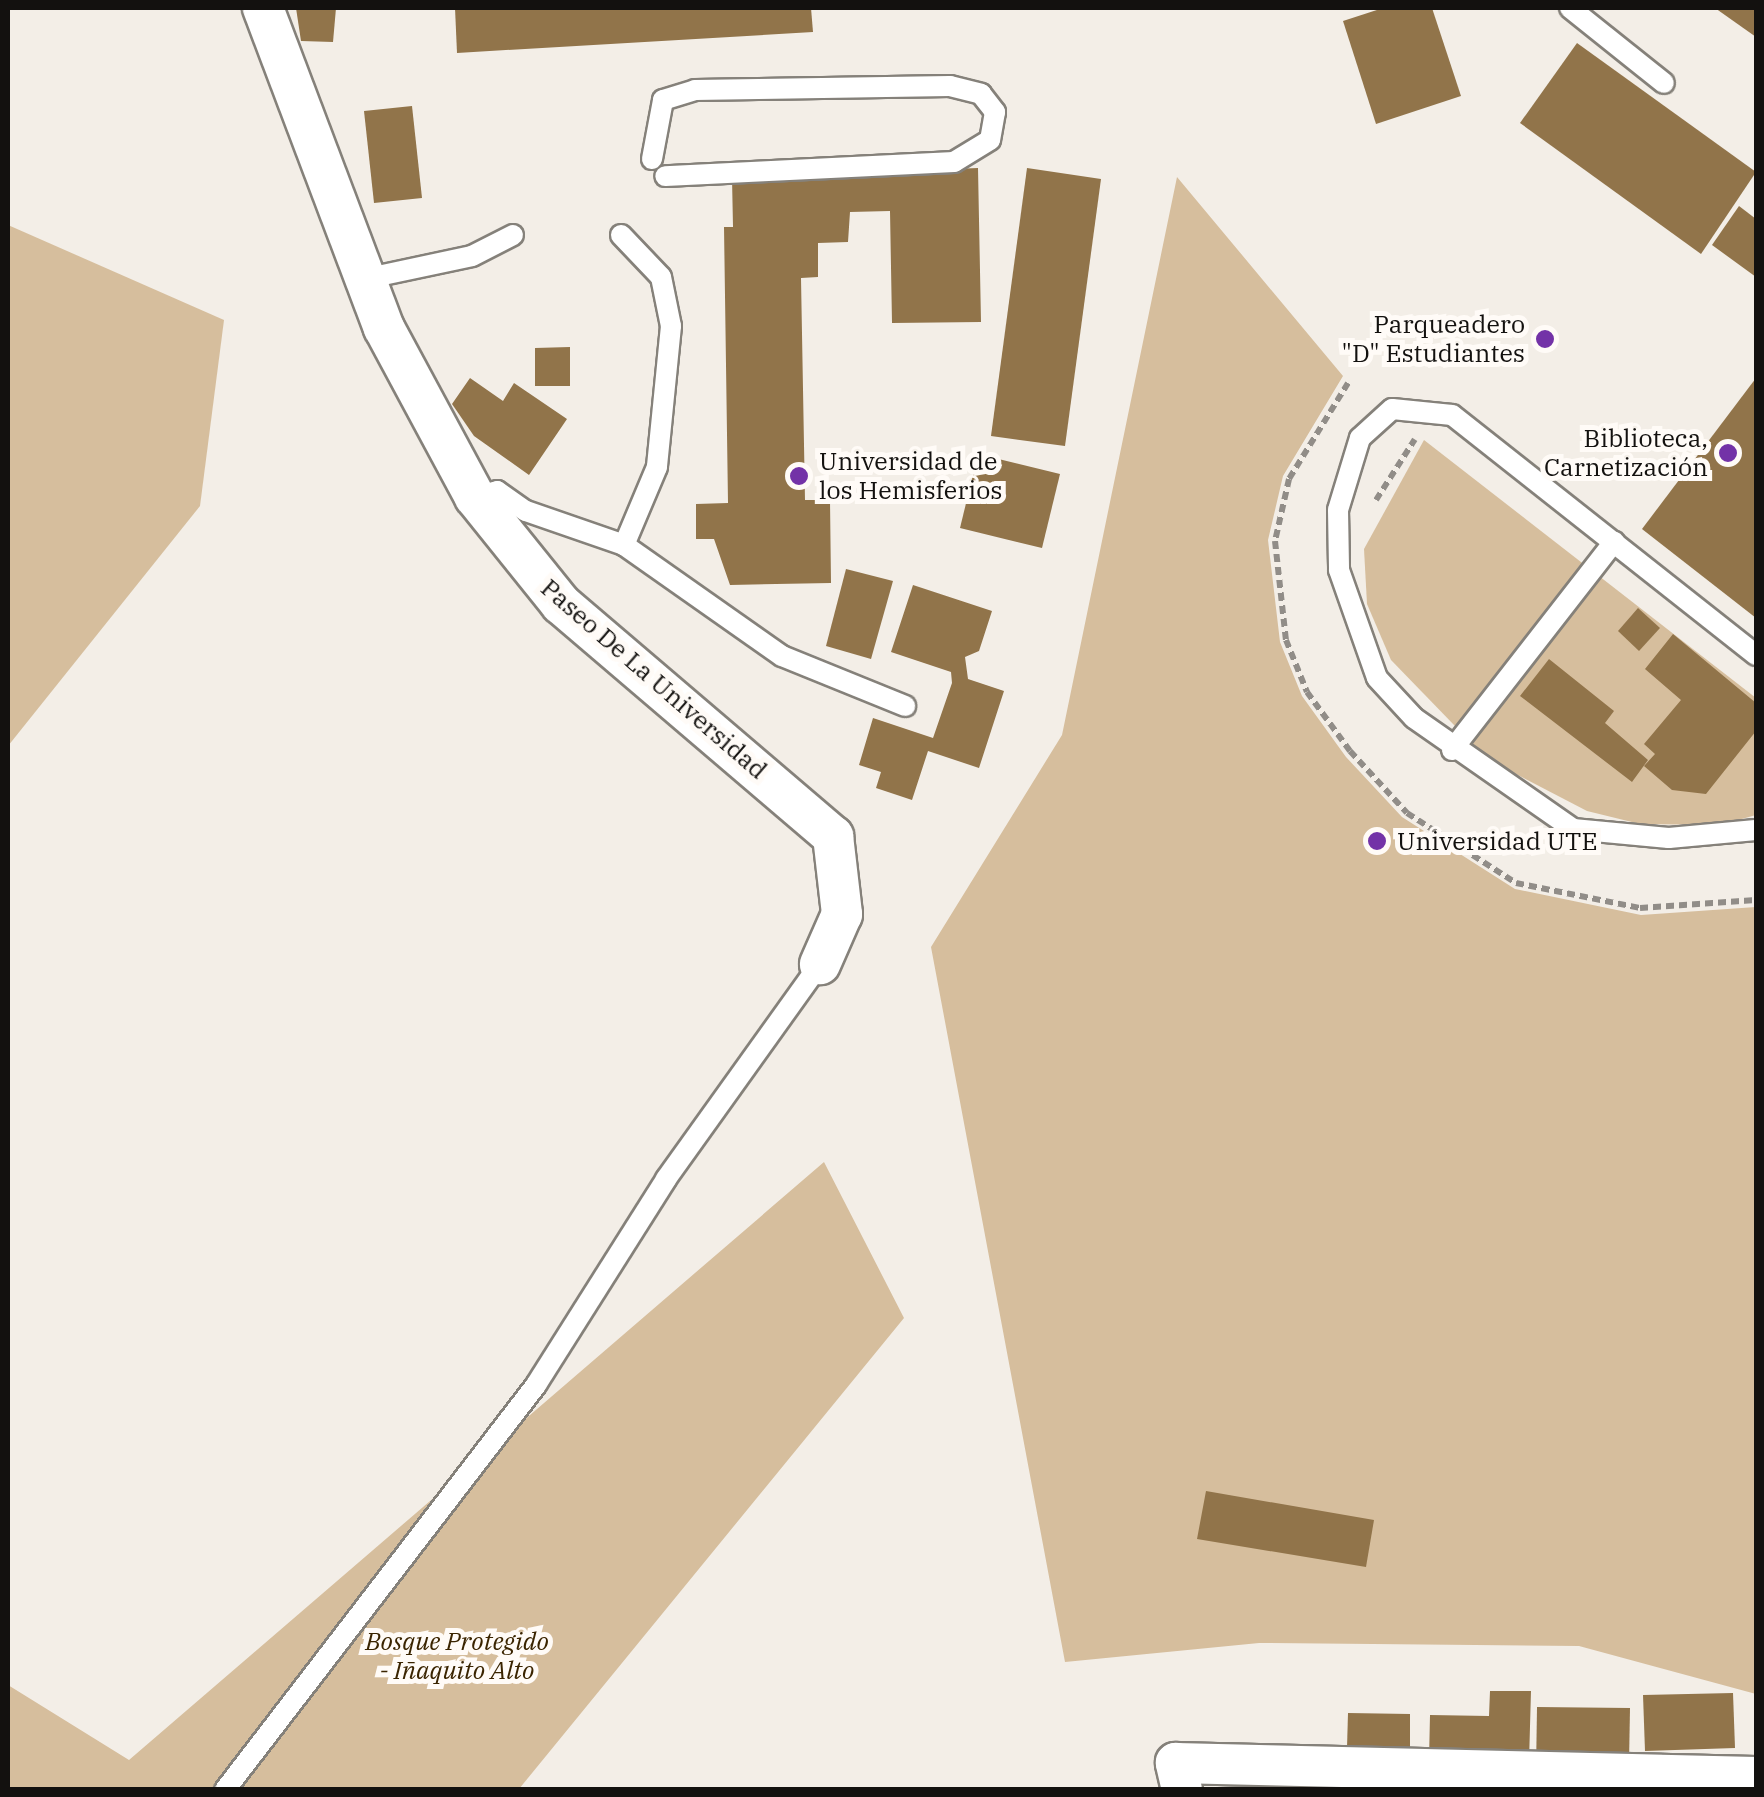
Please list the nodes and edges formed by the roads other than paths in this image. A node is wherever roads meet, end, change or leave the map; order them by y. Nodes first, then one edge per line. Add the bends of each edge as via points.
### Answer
1 (263, 8) edge
2 (1570, 8) edge
3 (1664, 83) dead end
4 (658, 168) joint
5 (513, 234) dead end
6 (621, 235) dead end
7 (364, 279) junction
8 (475, 497) junction
9 (1614, 542) junction
10 (624, 545) junction
11 (1756, 655) edge
12 (905, 706) dead end
13 (1452, 750) junction
14 (1756, 830) edge
15 (820, 964) joint
16 (1179, 1776) edge
17 (1756, 1777) edge
18 (225, 1790) edge

1 - 7 street, Paseo De La Universidad
2 - 3 lane
4 - 4 lane via 663,100 695,90 950,86 981,94 996,112 990,140 954,162
5 - 7 lane via 472,256
6 - 10 lane via 661,277 672,326 657,466
7 - 8 street, Paseo De La Universidad via 428,423
8 - 10 lane via 497,491 526,511
8 - 15 street, Paseo De La Universidad via 561,604 833,836 842,914
9 - 11 lane
9 - 13 lane
9 - 13 lane via 1452,415 1392,409 1360,438 1338,510 1352,626 1377,678
10 - 12 lane via 782,656
13 - 14 lane via 1574,828 1670,838
15 - 18 lane via 677,1162 536,1385
16 - 17 street

